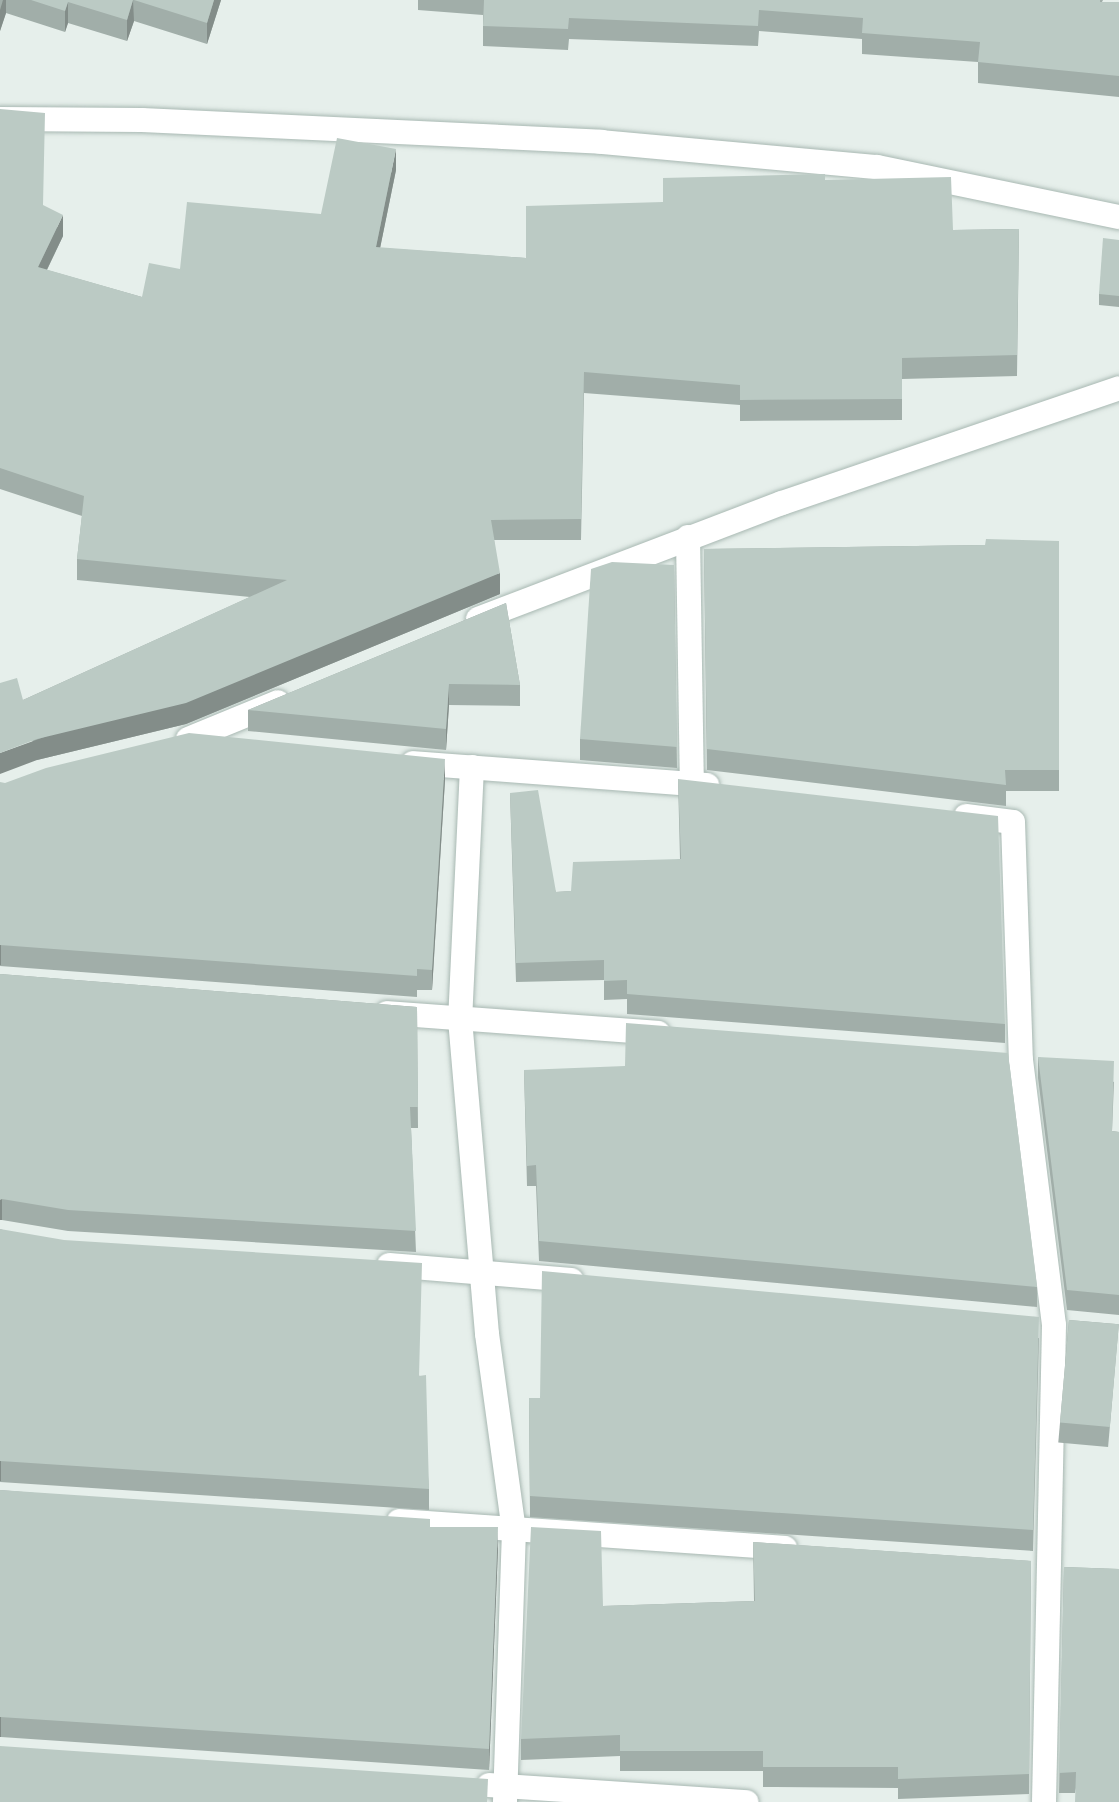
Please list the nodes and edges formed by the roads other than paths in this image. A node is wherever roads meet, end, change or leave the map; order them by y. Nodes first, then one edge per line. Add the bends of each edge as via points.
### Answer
1 (0, 119) edge
2 (1119, 217) edge
3 (1119, 388) edge
4 (688, 537) junction
5 (450, 631) edge
6 (305, 691) edge
7 (188, 739) junction
8 (251, 743) edge
9 (162, 744) edge
10 (382, 761) edge
11 (472, 767) junction
12 (692, 784) junction
13 (732, 787) edge
14 (938, 812) edge
15 (365, 1011) edge
16 (460, 1019) junction
17 (678, 1035) edge
18 (990, 1058) edge
19 (1021, 1060) junction
20 (1049, 1062) edge
21 (358, 1264) edge
22 (481, 1271) junction
23 (593, 1282) edge
24 (1023, 1322) edge
25 (1054, 1325) junction
26 (1080, 1327) edge
27 (373, 1519) edge
28 (514, 1530) junction
29 (813, 1550) edge
30 (1017, 1564) edge
31 (1048, 1566) junction
32 (1076, 1569) edge
33 (457, 1783) edge
34 (505, 1794) edge
35 (746, 1802) edge
36 (1044, 1802) edge

1 - 2 street via 142,120 601,142 877,167
3 - 4 street
4 - 5 street
4 - 12 street
6 - 7 street
7 - 8 street
7 - 9 street
10 - 11 street
11 - 12 street
11 - 16 street
12 - 13 street
14 - 19 street via 1013,822
15 - 16 street
16 - 17 street
16 - 22 street
18 - 19 street
19 - 20 street
19 - 25 street
21 - 22 street
22 - 23 street
22 - 28 street
24 - 25 street
25 - 26 street
25 - 31 street
27 - 28 street
28 - 29 street
28 - 34 street
30 - 31 street
31 - 32 street
31 - 36 street
33 - 34 street
34 - 35 street

